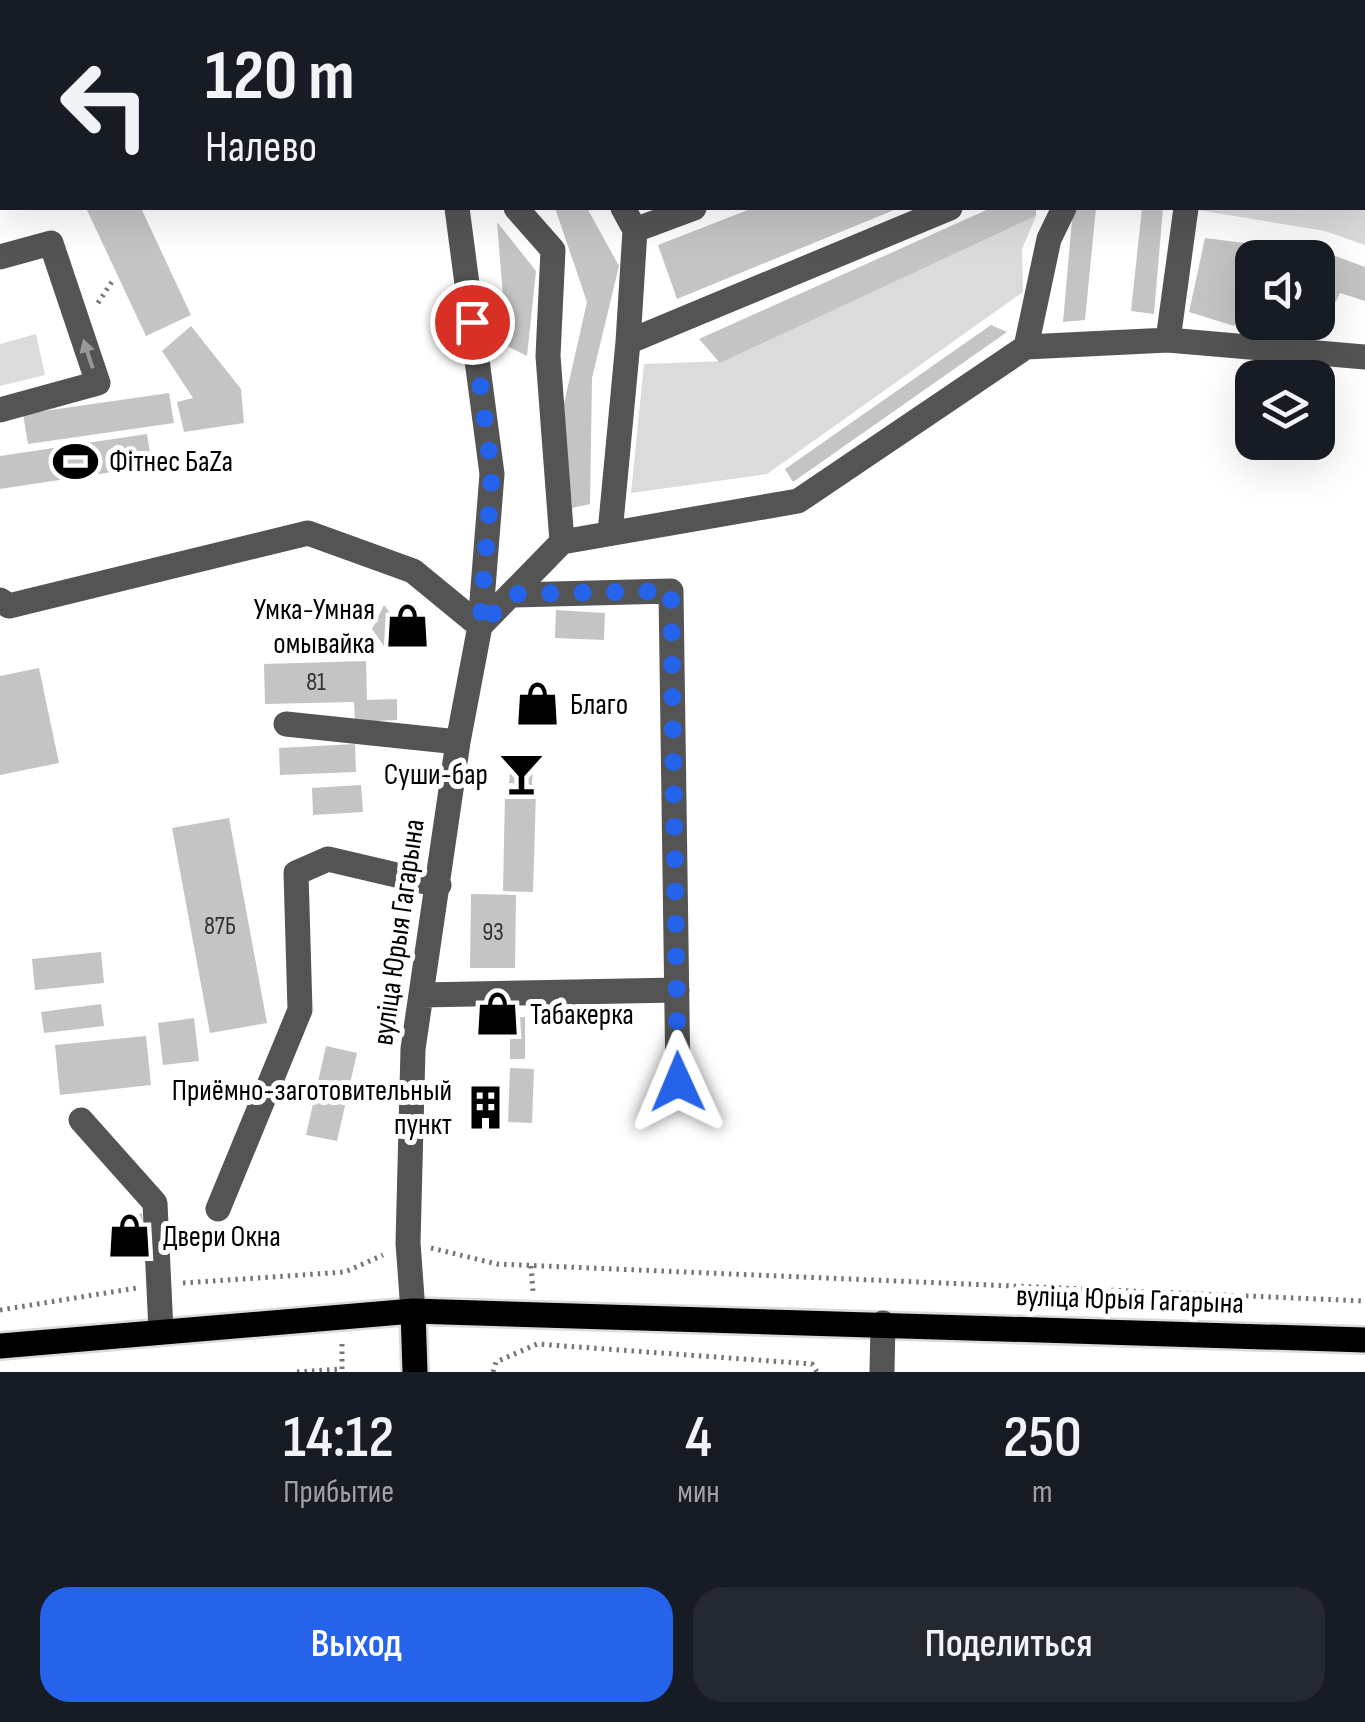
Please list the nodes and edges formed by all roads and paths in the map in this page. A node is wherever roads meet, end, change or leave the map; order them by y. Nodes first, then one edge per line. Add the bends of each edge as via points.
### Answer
1 (456, 210) edge
2 (518, 210) edge
3 (682, 210) edge
4 (945, 210) edge
5 (1063, 210) edge
6 (1186, 210) edge
7 (629, 219) edge
8 (0, 257) edge
9 (1235, 336) edge
10 (1168, 340) junction
11 (1282, 340) edge
12 (628, 342) junction
13 (1026, 347) junction
14 (1365, 358) edge
15 (0, 410) edge
16 (610, 533) junction
17 (562, 542) junction
18 (514, 594) junction
19 (0, 600) edge
20 (480, 626) junction
21 (286, 724) dead end
22 (458, 742) junction
23 (438, 885) junction
24 (677, 990) junction
25 (422, 995) junction
26 (678, 1082) dead end
27 (81, 1120) dead end
28 (218, 1209) dead end
29 (408, 1243) junction
30 (158, 1284) junction
31 (1365, 1301) edge
32 (0, 1310) edge
33 (412, 1311) junction
34 (883, 1323) junction
35 (161, 1331) junction
36 (1365, 1340) edge
37 (0, 1346) edge
38 (297, 1372) edge
39 (342, 1372) edge
40 (415, 1372) edge
41 (492, 1372) edge
42 (816, 1372) edge
43 (882, 1372) edge

1 - 20 street, вуліца Юрыя Гагарына via 492,474
2 - 17 street via 553,250 548,356
3 - 7 street
4 - 12 street
5 - 13 street via 1049,239
6 - 10 street
7 - 12 street
15 -> 8 street via 98,384 51,243
9 - 10 street
10 - 13 street
11 - 14 street
12 - 16 street
13 - 16 street via 798,501
16 - 17 street
17 - 18 street
18 - 20 street
18 - 24 street via 671,591
19 - 20 street via 9,606 308,533 413,571
20 - 22 street, вуліца Юрыя Гагарына
21 - 22 street
22 - 23 street, вуліца Юрыя Гагарына
23 - 25 street, вуліца Юрыя Гагарына
23 - 28 street via 328,859 296,873 300,1010
24 - 25 street
24 - 26 street
25 - 29 street, вуліца Юрыя Гагарына via 408,1103
27 - 30 street via 154,1204
29 - 30 path via 344,1272
29 - 31 path via 497,1264
29 - 33 street, вуліца Юрыя Гагарына
30 - 32 path
30 - 35 street
33 - 34 main road, вуліца Юрыя Гагарына
33 - 35 main road, вуліца Юрыя Гагарына
33 - 40 main road
34 - 36 main road, вуліца Юрыя Гагарына
34 - 43 street
35 - 37 main road, вуліца Юрыя Гагарына
38 - 39 path
41 - 42 path via 496,1362 537,1344 812,1364

